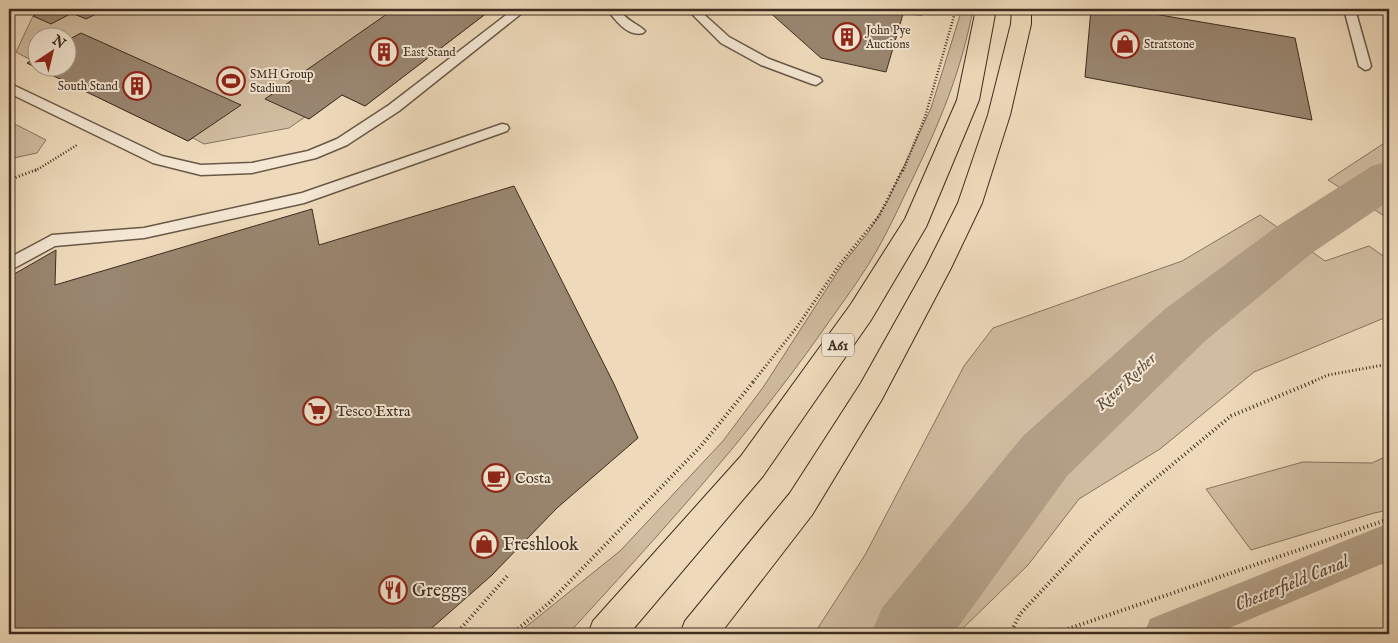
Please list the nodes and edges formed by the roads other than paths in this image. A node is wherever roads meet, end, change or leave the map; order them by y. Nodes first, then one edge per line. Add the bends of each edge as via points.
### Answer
1 (521, 9) edge
2 (620, 9) edge
3 (692, 9) edge
4 (986, 9) edge
5 (1022, 9) edge
6 (1349, 9) edge
7 (639, 31) dead end
8 (1365, 66) dead end
9 (816, 81) dead end
10 (9, 88) edge
11 (502, 128) dead end
12 (9, 265) edge
13 (606, 634) edge
14 (698, 634) edge

1 - 10 lane via 394,108 342,142 311,155 252,168 201,170 158,160
2 - 7 lane via 615,12 625,24
3 - 9 lane via 725,40 765,62
4 - 13 highway, A61 via 968,100 917,221 861,312 752,466
5 - 14 highway via 999,115 970,203 938,268 872,392 802,504
6 - 8 lane
11 - 12 lane via 304,198 144,233 52,241

